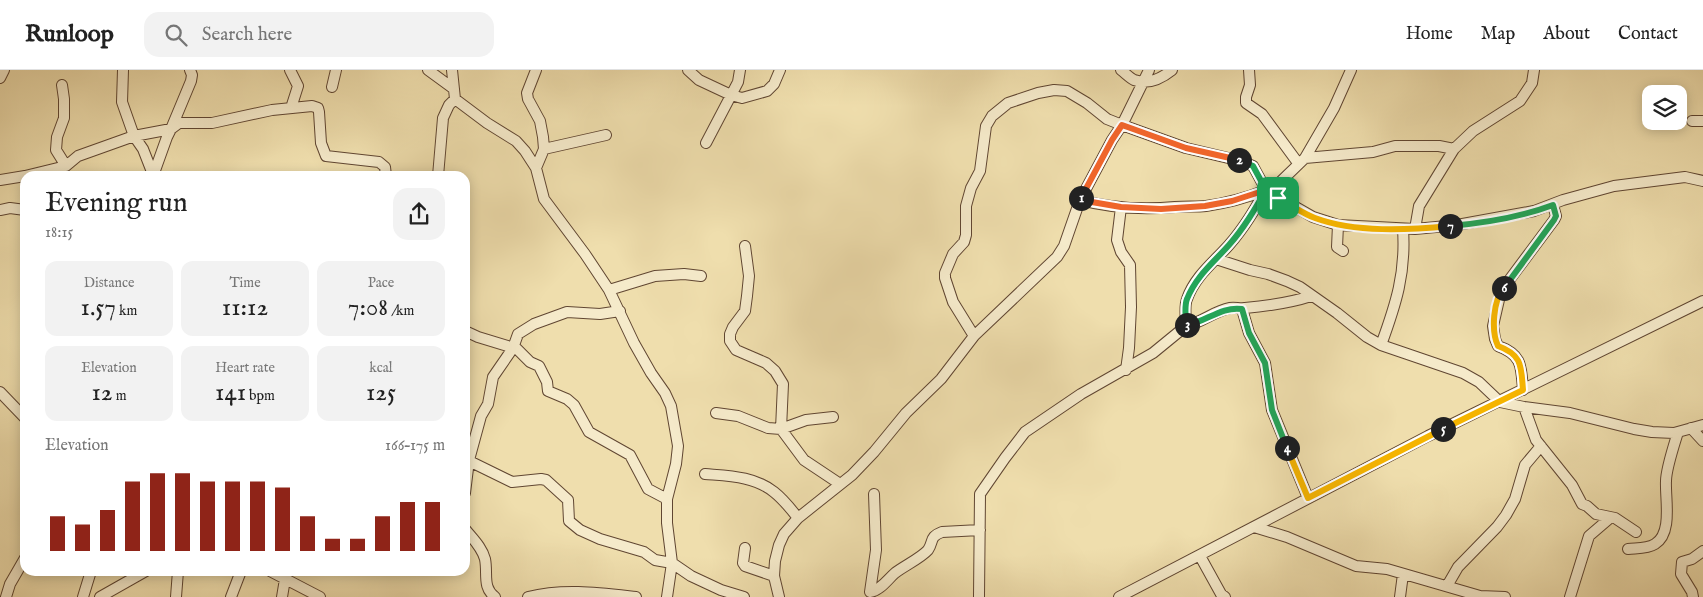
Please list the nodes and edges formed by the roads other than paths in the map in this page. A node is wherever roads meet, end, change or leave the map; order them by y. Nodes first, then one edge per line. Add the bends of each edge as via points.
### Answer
1 (4, 70) edge
2 (123, 70) edge
3 (190, 70) edge
4 (290, 70) edge
5 (336, 70) edge
6 (428, 70) edge
7 (452, 70) edge
8 (536, 70) edge
9 (688, 70) edge
10 (740, 70) edge
11 (780, 70) edge
12 (1121, 70) edge
13 (1149, 70) edge
14 (1172, 70) edge
15 (1249, 70) edge
16 (1351, 70) edge
17 (1534, 70) edge
18 (0, 78) edge
19 (1144, 81) junction
20 (62, 85) dead end
21 (332, 88) dead end
22 (455, 94) junction
23 (731, 95) junction
24 (291, 108) junction
25 (1122, 125) junction
26 (171, 129) junction
27 (606, 134) dead end
28 (134, 136) junction
29 (706, 143) dead end
30 (544, 149) junction
31 (1454, 149) junction
32 (1301, 161) junction
33 (536, 168) junction
34 (65, 170) edge
35 (152, 171) edge
36 (154, 171) edge
37 (385, 171) edge
38 (438, 171) edge
39 (20, 177) edge
40 (0, 180) edge
41 (1703, 181) edge
42 (1266, 190) junction
43 (1080, 200) junction
44 (1553, 205) junction
45 (1121, 207) junction
46 (20, 209) edge
47 (0, 210) edge
48 (1338, 225) junction
49 (1403, 229) junction
50 (1415, 229) junction
51 (745, 246) dead end
52 (1343, 251) dead end
53 (1216, 259) junction
54 (700, 276) dead end
55 (609, 290) junction
56 (1311, 296) junction
57 (1703, 301) edge
58 (1242, 309) junction
59 (620, 311) junction
60 (1186, 326) junction
61 (470, 333) edge
62 (974, 336) junction
63 (1381, 345) junction
64 (513, 348) junction
65 (1126, 370) junction
66 (1523, 390) junction
67 (0, 392) edge
68 (1500, 402) junction
69 (1524, 407) junction
70 (716, 412) dead end
71 (20, 413) edge
72 (833, 417) dead end
73 (1703, 425) edge
74 (1691, 428) junction
75 (781, 429) junction
76 (1678, 432) junction
77 (1703, 441) edge
78 (1541, 446) junction
79 (470, 450) edge
80 (470, 461) edge
81 (705, 474) dead end
82 (840, 484) junction
83 (874, 494) dead end
84 (1308, 498) junction
85 (667, 499) junction
86 (798, 518) junction
87 (1610, 518) junction
88 (1254, 527) junction
89 (980, 530) junction
90 (1636, 532) dead end
91 (470, 535) edge
92 (745, 548) dead end
93 (1628, 549) dead end
94 (1703, 551) edge
95 (1200, 556) junction
96 (672, 563) junction
97 (20, 567) edge
98 (1403, 574) junction
99 (90, 576) edge
100 (137, 576) edge
101 (178, 576) edge
102 (239, 576) edge
103 (279, 576) edge
104 (671, 576) junction
105 (691, 576) junction
106 (774, 576) junction
107 (285, 579) junction
108 (1447, 586) junction
109 (720, 594) edge
110 (1222, 596) edge
111 (6, 597) edge
112 (84, 597) edge
113 (100, 597) edge
114 (176, 597) edge
115 (231, 597) edge
116 (282, 597) edge
117 (320, 597) edge
118 (495, 597) edge
119 (528, 597) edge
120 (636, 597) edge
121 (667, 597) edge
122 (744, 597) edge
123 (779, 597) edge
124 (979, 597) edge
125 (1119, 597) edge
126 (1400, 597) edge
127 (1504, 597) edge
128 (1570, 597) edge
129 (1693, 597) edge

1 - 18 street
2 - 28 street via 122,102
3 - 26 street via 191,81
4 - 24 street via 298,86
5 - 21 street
6 - 22 street
7 - 22 street
8 - 30 street via 527,93 540,120
9 - 23 street via 699,80
10 - 23 street
11 - 23 street via 774,84 766,91 742,98
12 - 19 street via 1134,80
13 - 19 street
14 - 19 street via 1158,80
15 - 32 street via 1246,103 1262,114
16 - 32 street via 1334,108
17 - 31 street via 1532,83 1520,101 1473,131
19 - 25 street
20 - 34 street via 64,118 56,150
22 - 33 street via 487,123 516,141
22 - 38 street via 443,118
23 - 29 street
24 - 26 street via 212,124 179,124
24 - 37 street via 318,108 321,143 326,156 379,162
25 - 42 street via 1186,148 1247,163 1253,166
25 - 43 street
25 - 62 street via 1106,119 1067,90 1021,98 1008,103 992,116 986,126 980,171 966,206 964,242 953,254 945,278 953,302
26 - 28 street
26 - 36 street
27 - 30 street
28 - 34 street via 78,156
28 - 35 street
30 - 33 street
31 - 32 street via 1396,146
31 - 50 street via 1419,206
32 - 42 street via 1273,189
33 - 55 street via 544,199
39 - 40 street
41 - 44 street via 1685,177 1614,186
42 - 45 street via 1205,206
42 - 48 street via 1313,217
42 - 53 street via 1250,218
43 - 45 street
43 - 62 street via 1057,257
44 - 50 street via 1496,219
44 - 66 street via 1554,220 1500,292 1494,319 1498,346 1513,352 1522,366
45 - 65 street via 1117,240 1130,265 1131,307
46 - 47 street
48 - 49 street
48 - 52 street via 1338,247
49 - 50 street
49 - 63 street via 1398,294
51 - 75 street via 749,276 745,311 733,327 730,341 736,350 766,363 779,377 783,384
53 - 56 street via 1279,278
53 - 60 street via 1206,268 1186,301
54 - 55 street via 655,276
55 - 59 street
56 - 58 street
56 - 63 street
57 - 66 street
58 - 60 street via 1223,310
58 - 84 street via 1249,333 1265,363 1274,416
59 - 64 street via 600,314 566,312 553,316 518,334
59 - 85 street via 650,373 666,393 671,406 678,446
60 - 65 street
61 - 64 street
62 - 82 street via 941,379
63 - 68 street via 1463,373 1479,382
64 - 79 street via 493,377 488,404
64 - 85 street via 539,366 548,390 574,405 589,432 630,456 648,488
65 - 89 street via 1081,394 1025,432 980,494
66 - 68 street
67 - 71 street
68 - 69 street
68 - 84 street
69 - 76 street via 1570,413 1634,429
69 - 78 street
70 - 75 street
72 - 75 street via 806,420
73 - 74 street
74 - 76 street
74 - 77 street
75 - 82 street via 804,460
76 - 93 street via 1666,479 1664,532 1656,544
78 - 87 street via 1582,504 1596,514
78 - 108 street via 1525,465 1506,516 1458,567
80 - 96 street via 512,482 546,480 568,500 569,521 580,530 644,552 655,560
81 - 86 street via 755,480 772,490
82 - 86 street
83 - 89 street via 876,550 870,592 876,591 895,572 928,550 936,534
84 - 88 street
85 - 96 street via 666,523
86 - 106 street via 779,545
87 - 90 street
87 - 128 street via 1589,536
88 - 95 street
88 - 98 street via 1287,536 1356,566
89 - 124 street
91 - 118 street via 485,559 486,586
92 - 106 street via 742,562 745,566
94 - 129 street via 1682,562 1682,574
95 - 110 street
95 - 125 street
96 - 104 street
96 - 105 street
97 - 111 street
98 - 108 street
98 - 126 street
99 - 112 street
100 - 113 street
101 - 114 street
102 - 115 street
103 - 107 street
104 - 105 street
104 - 121 street
105 - 109 street
106 - 123 street
107 - 116 street
107 - 117 street
108 - 127 street via 1480,596
109 - 122 street
119 - 120 street via 576,592

